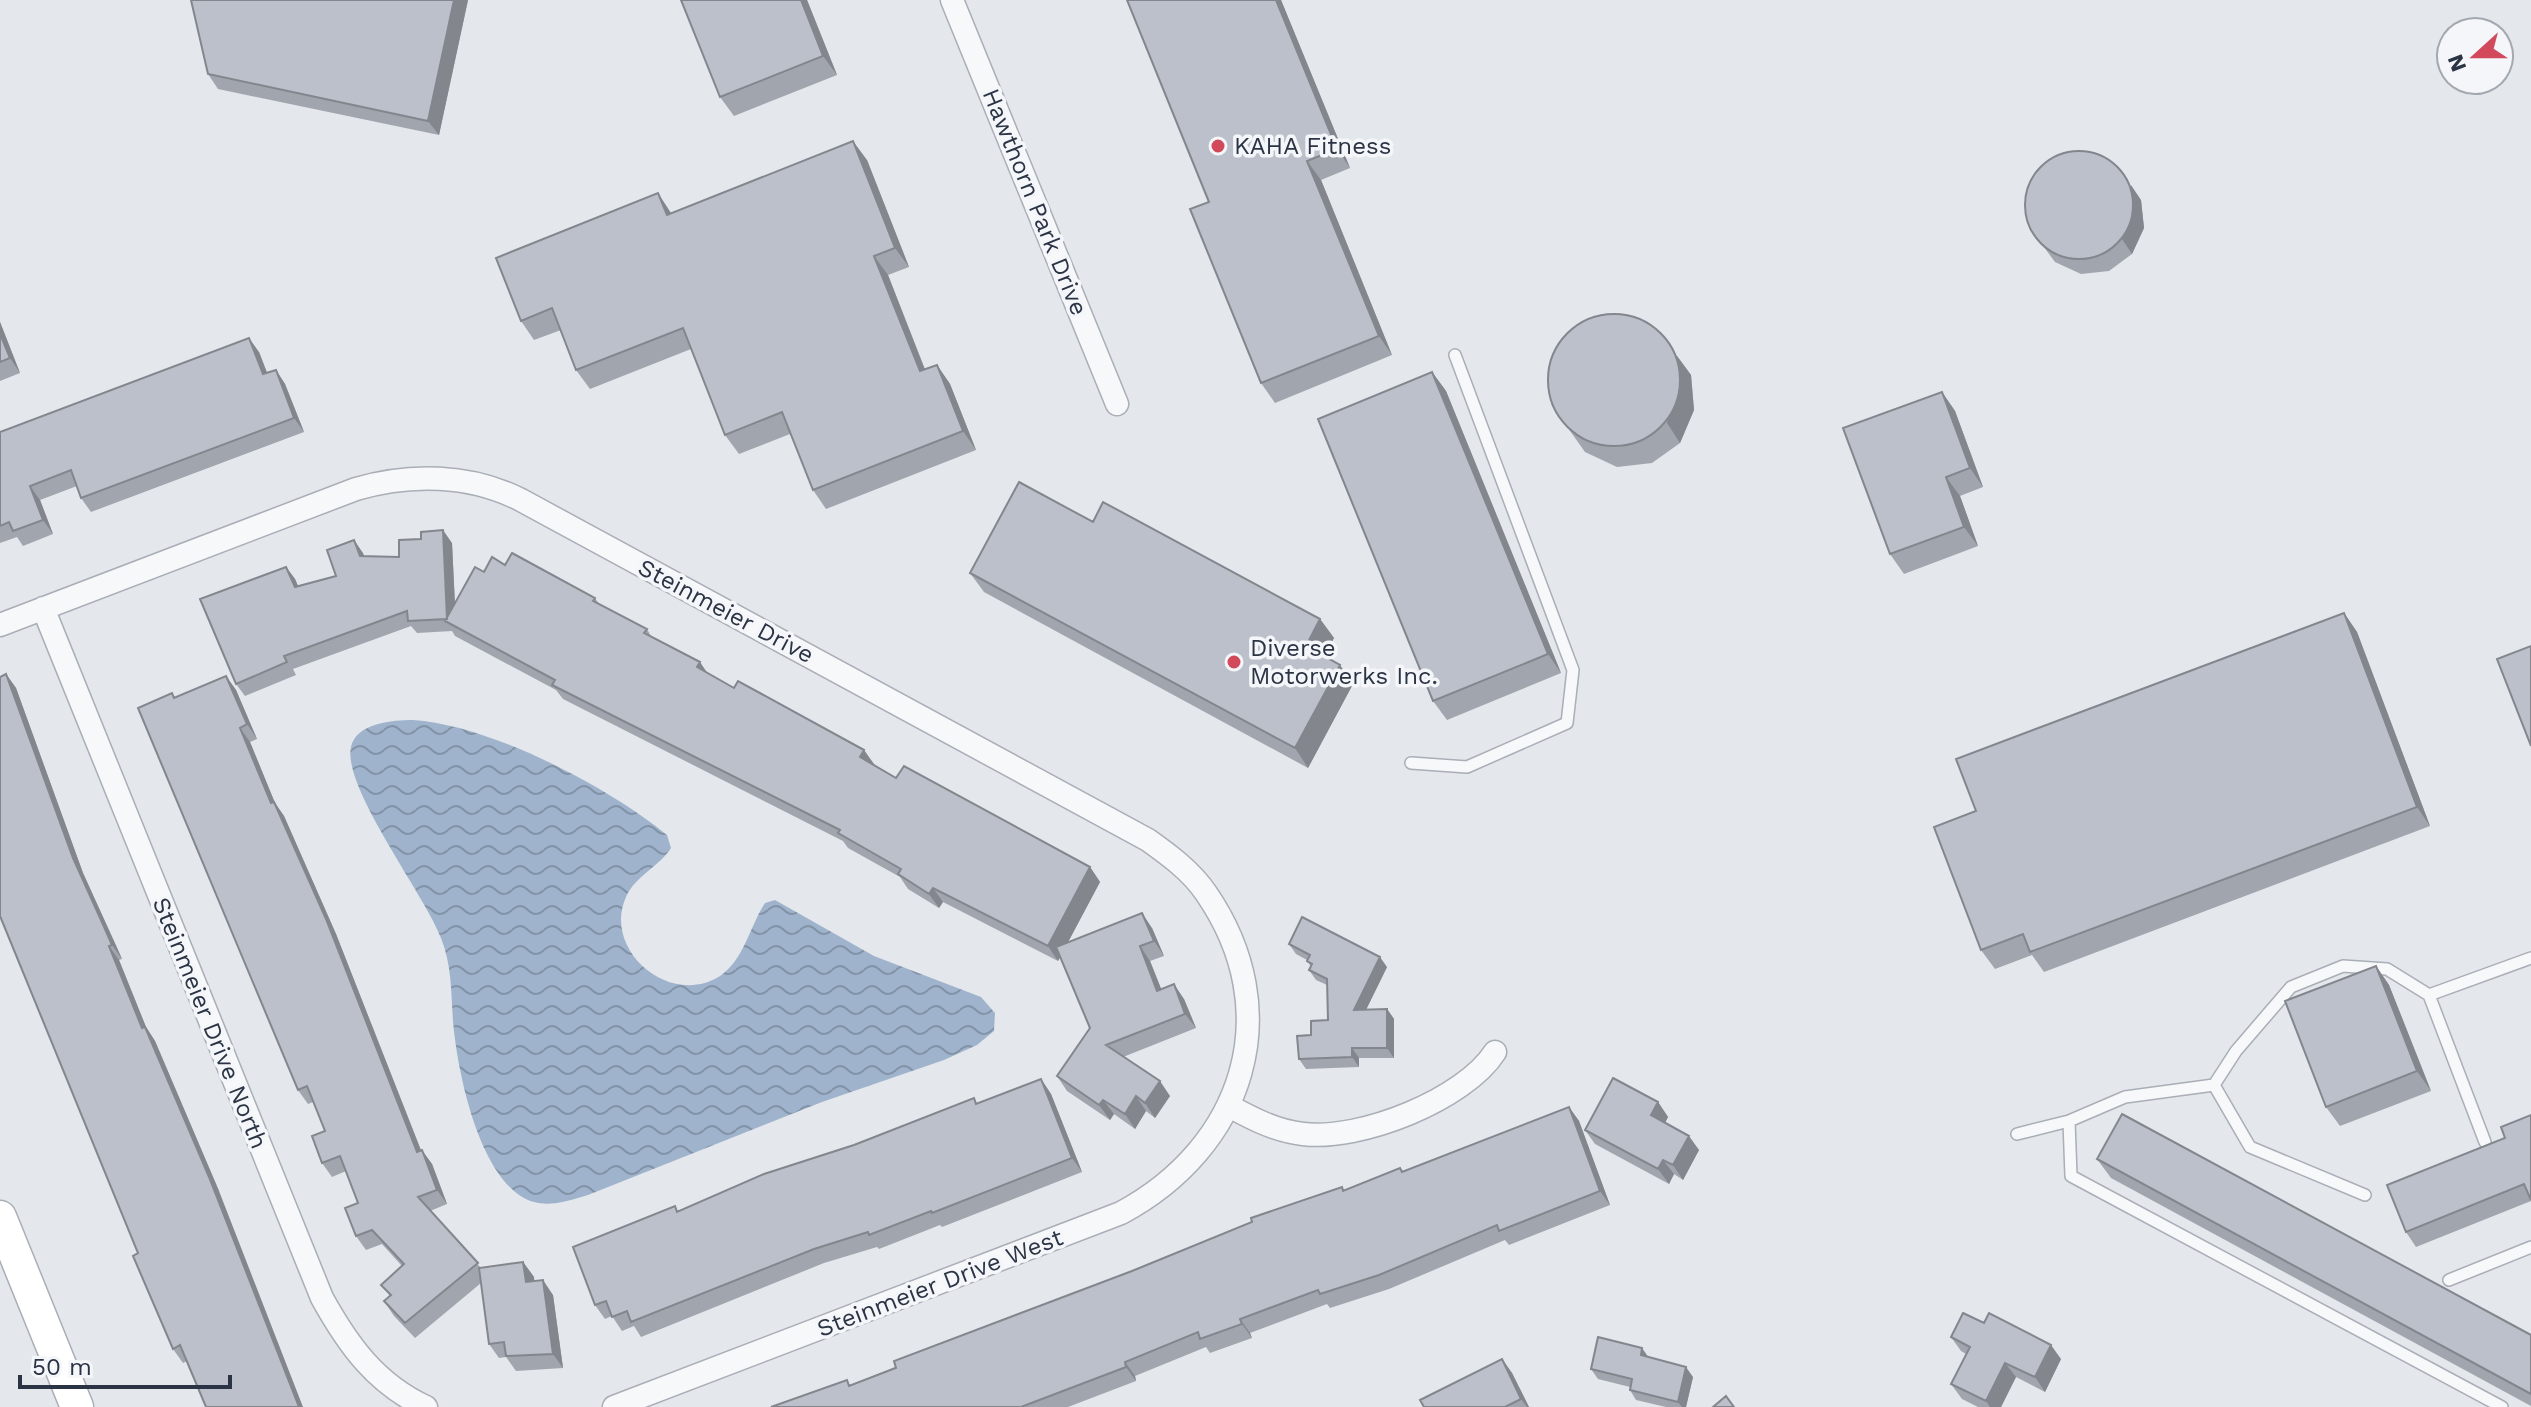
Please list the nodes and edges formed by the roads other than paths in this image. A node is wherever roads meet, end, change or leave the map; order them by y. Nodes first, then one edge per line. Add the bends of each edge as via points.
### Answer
1 (952, 0) edge
2 (1455, 355) dead end
3 (1117, 404) dead end
4 (43, 608) junction
5 (0, 625) edge
6 (1411, 763) dead end
7 (2531, 958) edge
8 (2429, 995) junction
9 (1495, 1052) dead end
10 (2214, 1085) junction
11 (1229, 1106) junction
12 (2069, 1121) junction
13 (2017, 1134) dead end
14 (2485, 1142) edge
15 (2365, 1195) dead end
16 (0, 1217) edge
17 (2531, 1247) edge
18 (2449, 1280) dead end
19 (424, 1406) edge
20 (77, 1407) edge
21 (614, 1407) edge
22 (2502, 1407) edge

1 - 3 street, Hawthorn Park Drive
2 - 6 lane via 1573,670 1567,723 1467,767
4 - 5 street, Steinmeier Drive
4 - 11 street, Steinmeier Drive via 368,486 446,479 510,494 1148,840 1179,863 1205,892 1231,937 1245,987 1247,1039
4 - 19 street, Steinmeier Drive North via 322,1298 357,1355 397,1391
7 - 8 lane
8 - 10 lane via 2387,969 2343,966 2291,987
8 - 14 lane
9 - 11 street via 1457,1090 1356,1130 1302,1134 1262,1123
10 - 12 lane via 2125,1097
10 - 15 lane via 2250,1147
11 - 21 street, Steinmeier Drive West via 1186,1169 1121,1213
12 - 13 lane
12 - 22 lane via 2071,1176
16 - 20 main road
17 - 18 lane

